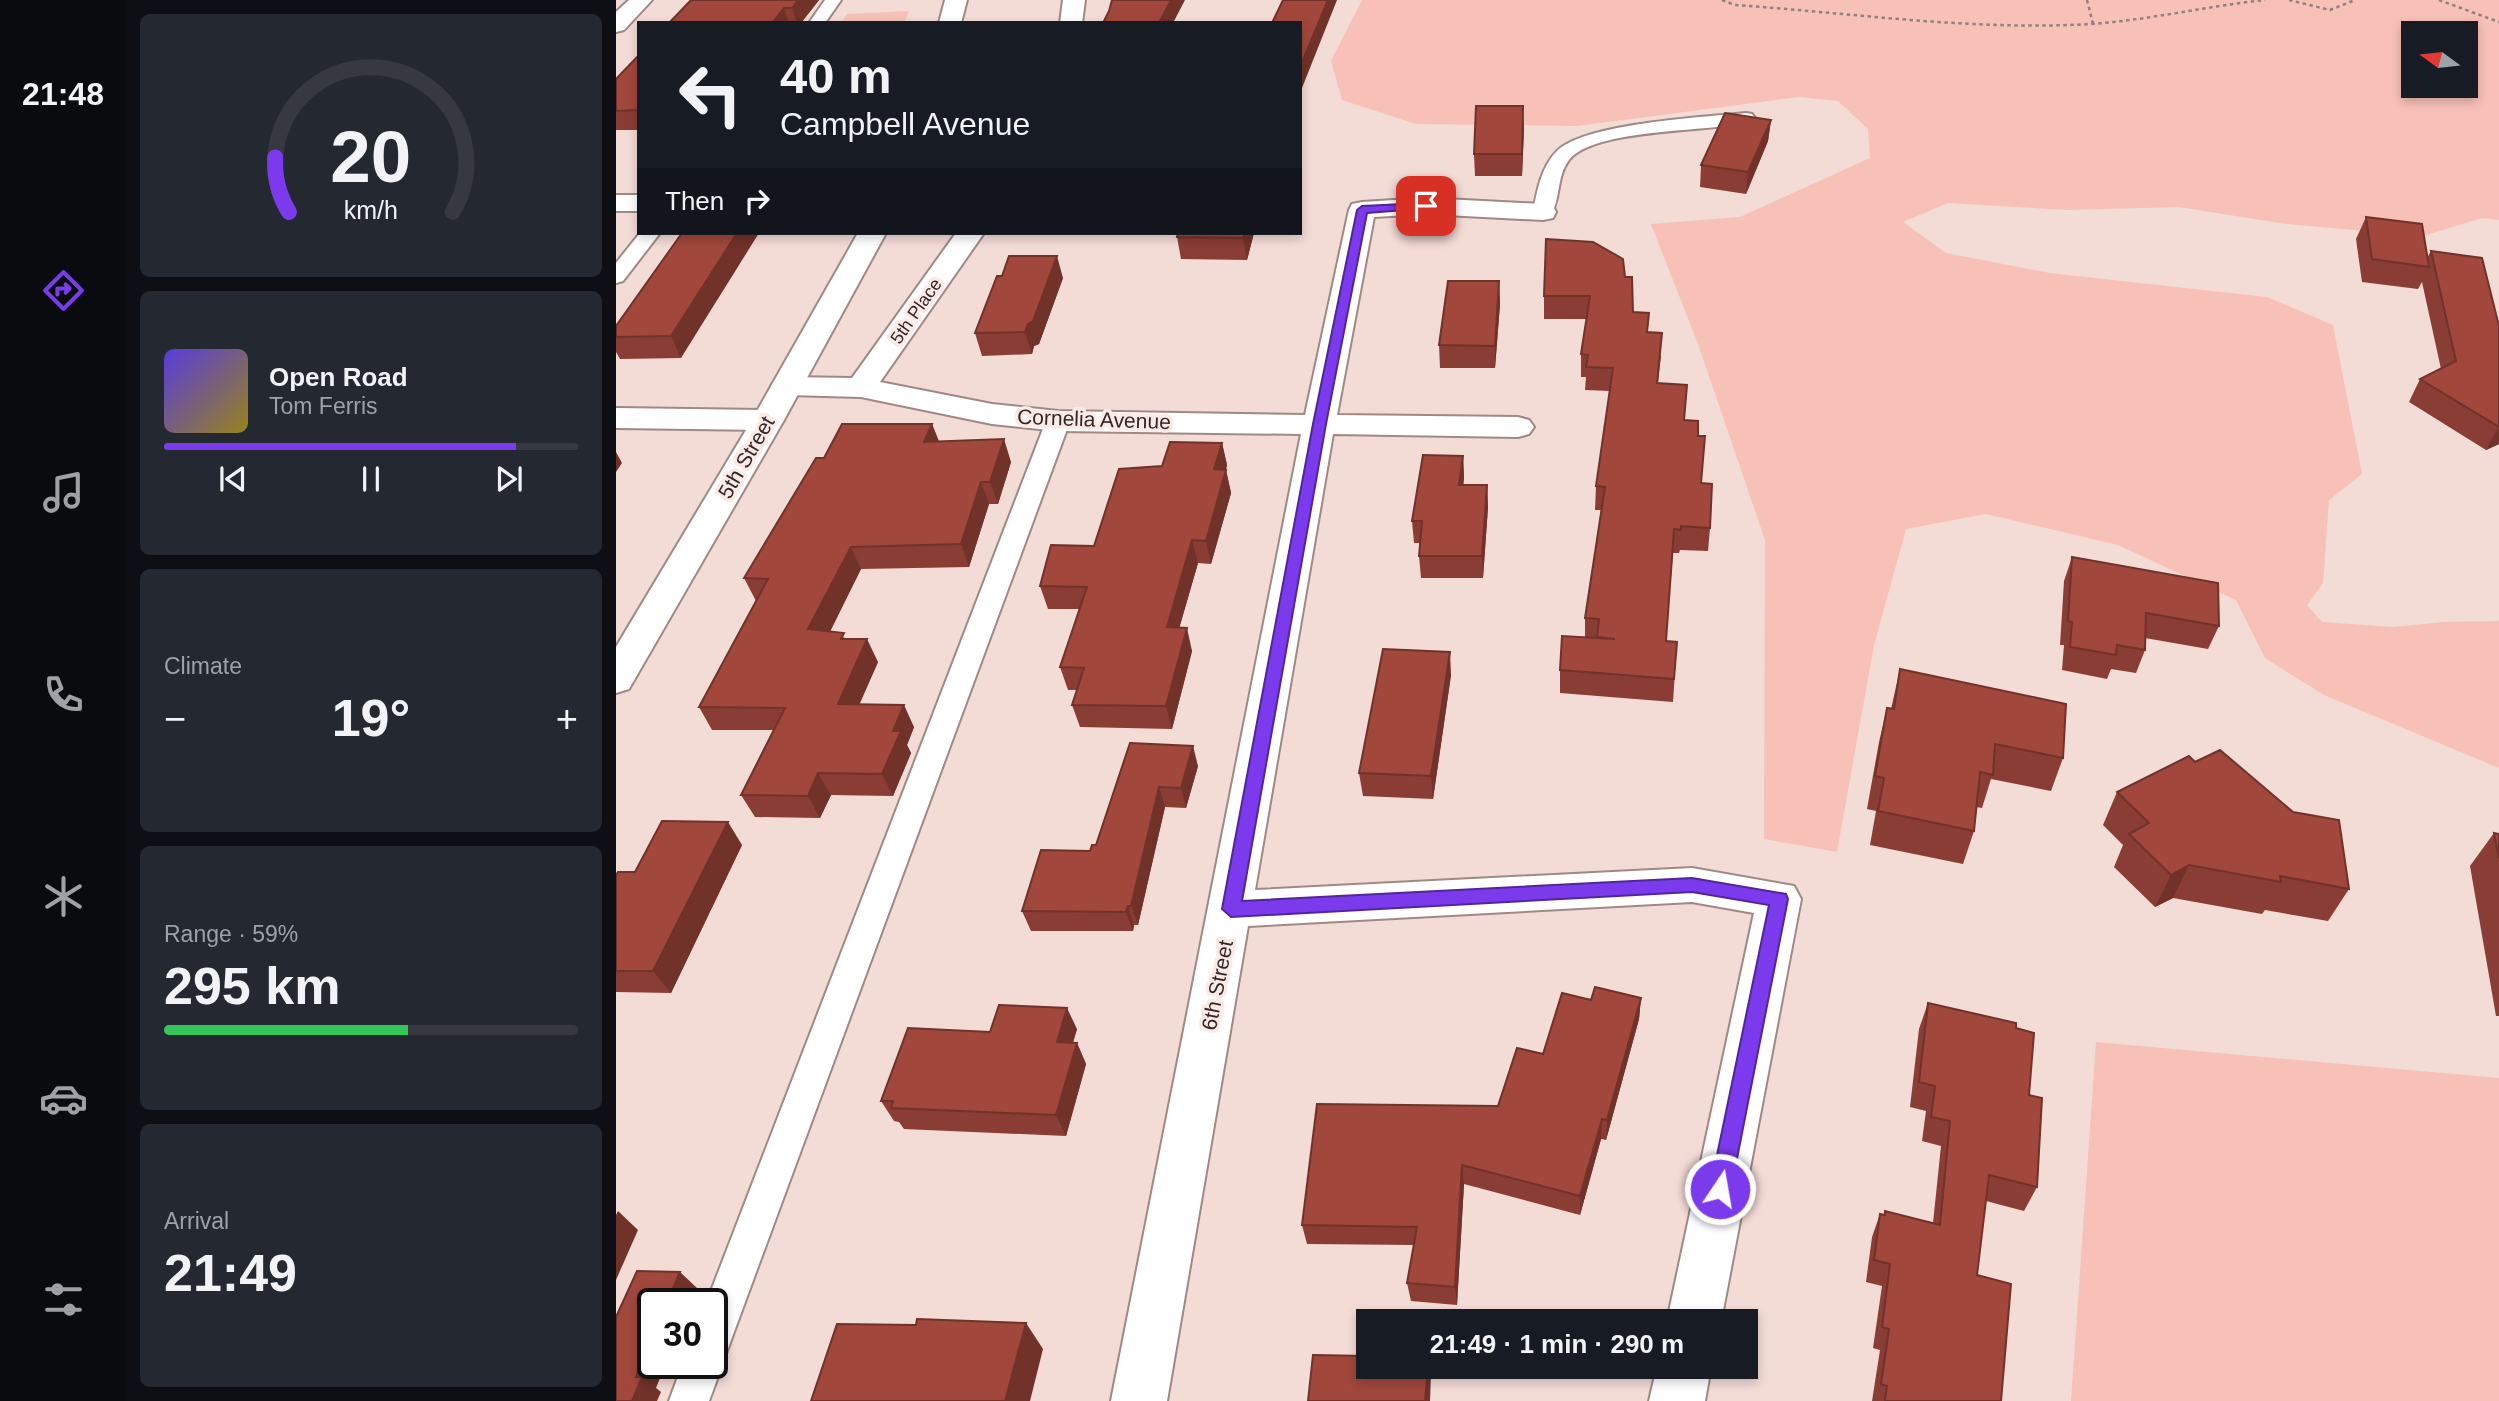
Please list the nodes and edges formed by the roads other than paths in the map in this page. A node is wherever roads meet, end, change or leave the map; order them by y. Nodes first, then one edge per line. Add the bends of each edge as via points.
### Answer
1 (640, 0) edge
2 (833, 0) edge
3 (956, 0) edge
4 (1074, 0) edge
5 (818, 21) edge
6 (951, 21) edge
7 (1071, 21) edge
8 (616, 25) edge
9 (1746, 118) edge
10 (616, 203) edge
11 (637, 203) edge
12 (1542, 212) joint
13 (648, 235) edge
14 (871, 235) edge
15 (969, 235) edge
16 (616, 277) edge
17 (787, 386) junction
18 (861, 388) junction
19 (616, 418) edge
20 (768, 419) junction
21 (1058, 421) junction
22 (1319, 424) junction
23 (1518, 427) dead end
24 (616, 679) edge
25 (1231, 909) junction
26 (728, 1298) edge
27 (1695, 1309) edge
28 (697, 1379) edge
29 (1682, 1379) edge
30 (689, 1401) edge
31 (1139, 1401) edge
32 (1677, 1401) edge

1 - 8 street
2 - 5 lane
3 - 6 street
4 - 7 street
9 - 12 lane via 1609,136 1570,149 1549,182
10 - 11 street
12 - 22 street, 6th Street via 1426,206 1362,210
13 - 16 lane
14 - 17 street, 5th Street
15 - 18 street, 5th Place
17 - 18 street, Cornelia Avenue
17 - 20 street, 5th Street
18 - 21 street, Cornelia Avenue via 992,414
19 - 20 street
20 - 24 street, 5th Street
21 - 22 street, Cornelia Avenue
21 - 26 lane
22 - 23 street, Cornelia Avenue
22 - 25 street, 6th Street
25 - 27 street via 1692,885 1779,899
25 - 31 street, 6th Street
28 - 30 lane
29 - 32 street

